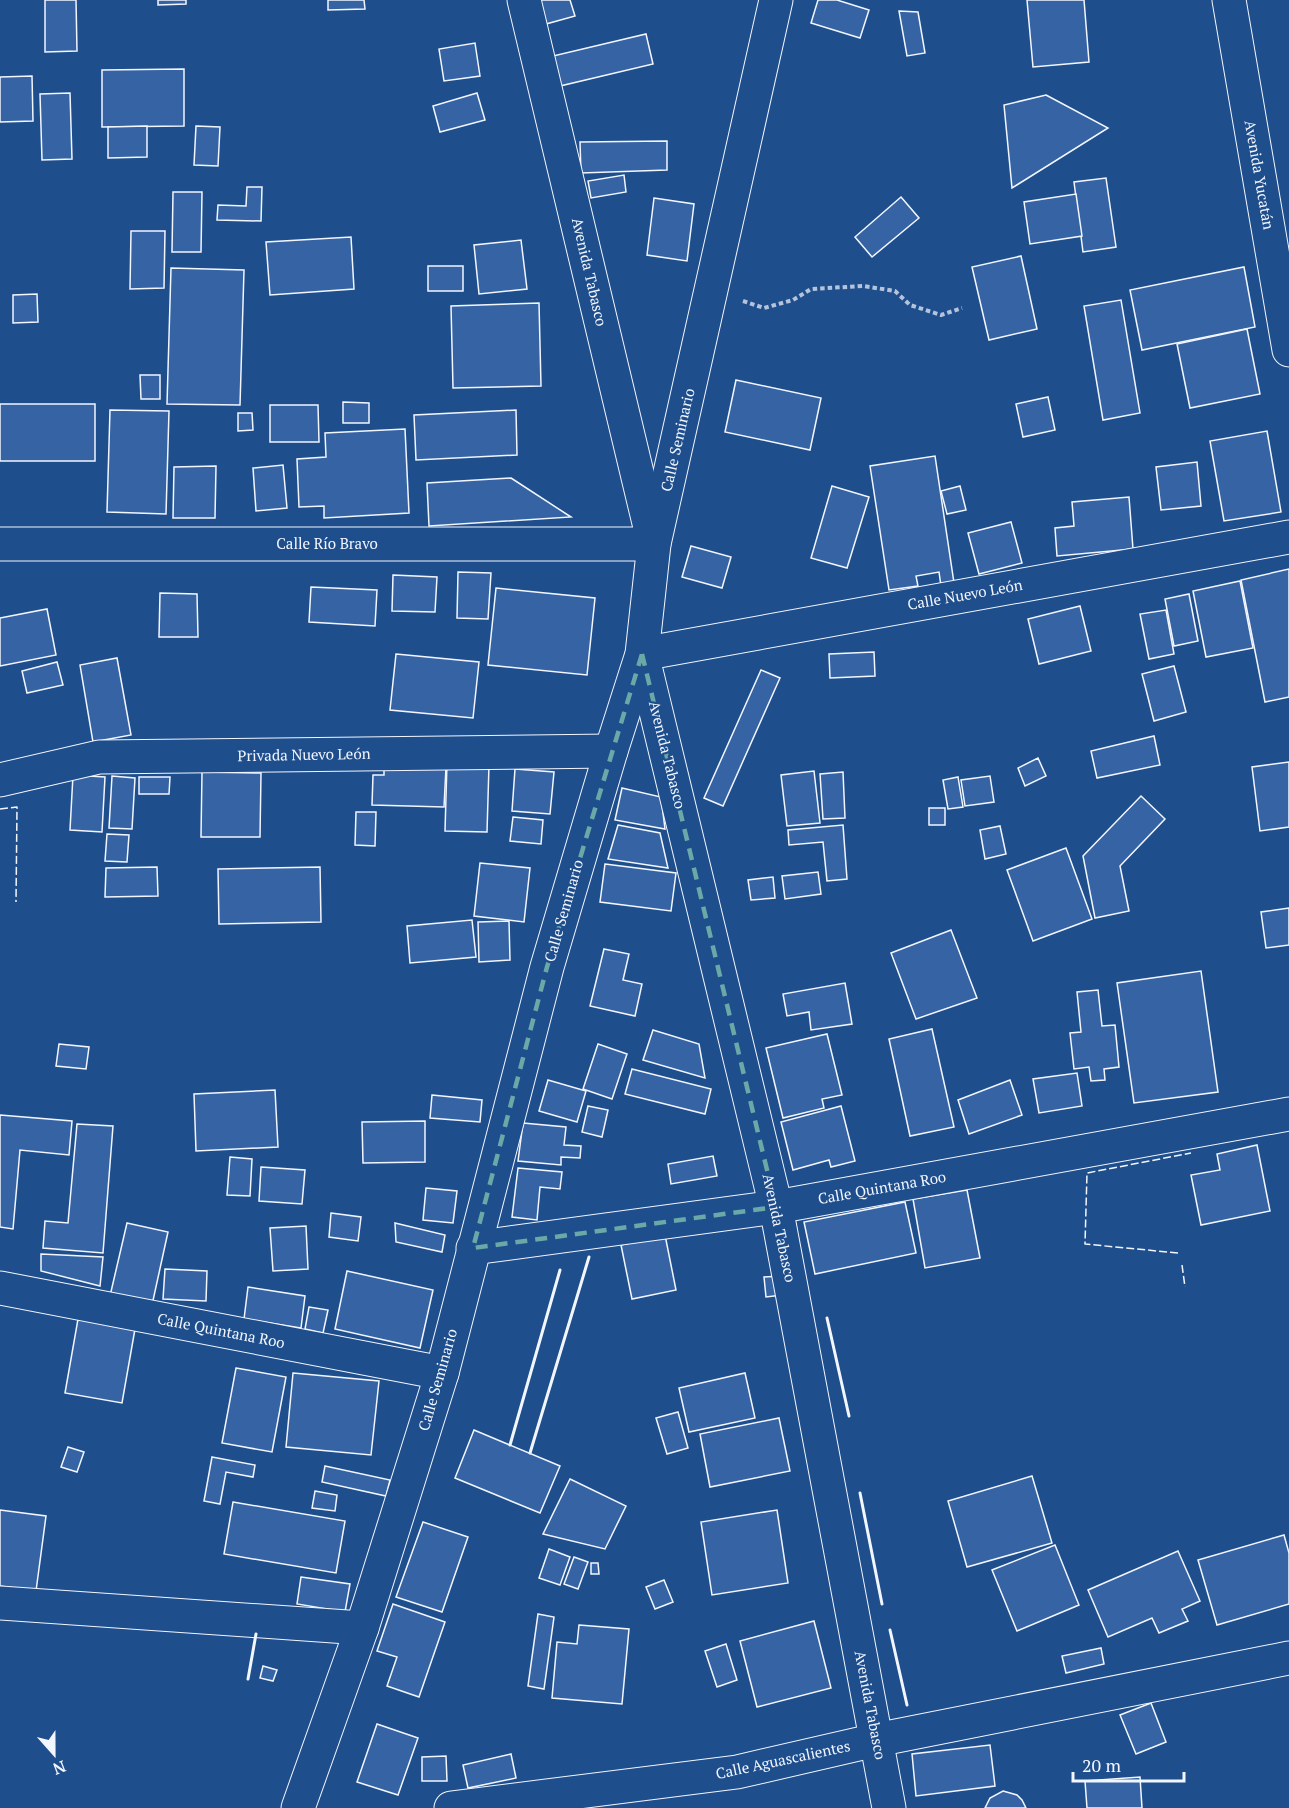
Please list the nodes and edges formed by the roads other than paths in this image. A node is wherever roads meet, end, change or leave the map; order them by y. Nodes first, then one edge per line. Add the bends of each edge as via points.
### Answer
1 (524, 0) edge
2 (776, 0) edge
3 (1229, 0) edge
4 (1289, 350) edge
5 (1289, 537) edge
6 (0, 544) edge
7 (654, 544) junction
8 (642, 654) junction
9 (611, 751) junction
10 (0, 780) edge
11 (1289, 1114) edge
12 (776, 1207) junction
13 (473, 1248) junction
14 (0, 1288) edge
15 (442, 1373) junction
16 (0, 1603) edge
17 (362, 1628) junction
18 (1289, 1659) edge
19 (876, 1740) junction
20 (298, 1808) edge
21 (451, 1808) edge
22 (889, 1808) edge

1 - 7 street, Avenida Tabasco
2 - 7 street, Calle Seminario
3 - 4 street, Avenida Yucatán
5 - 8 street, Calle Nuevo León
6 - 7 street, Calle Río Bravo
7 - 8 street, Calle Seminario
8 - 9 street, Calle Seminario
8 - 12 street, Avenida Tabasco
9 - 10 street, Privada Nuevo León via 99,757
9 - 13 street, Calle Seminario via 547,966
11 - 12 street, Calle Quintana Roo
12 - 13 street, Calle Quintana Roo
12 - 19 street, Avenida Tabasco
13 - 15 street, Calle Seminario
14 - 15 street, Calle Quintana Roo
15 - 17 street, Calle Seminario
16 - 17 street
17 - 20 street, Calle Seminario
18 - 19 street, Calle Aguascalientes
19 - 21 street, Calle Aguascalientes via 736,1772
19 - 22 street, Avenida Tabasco

